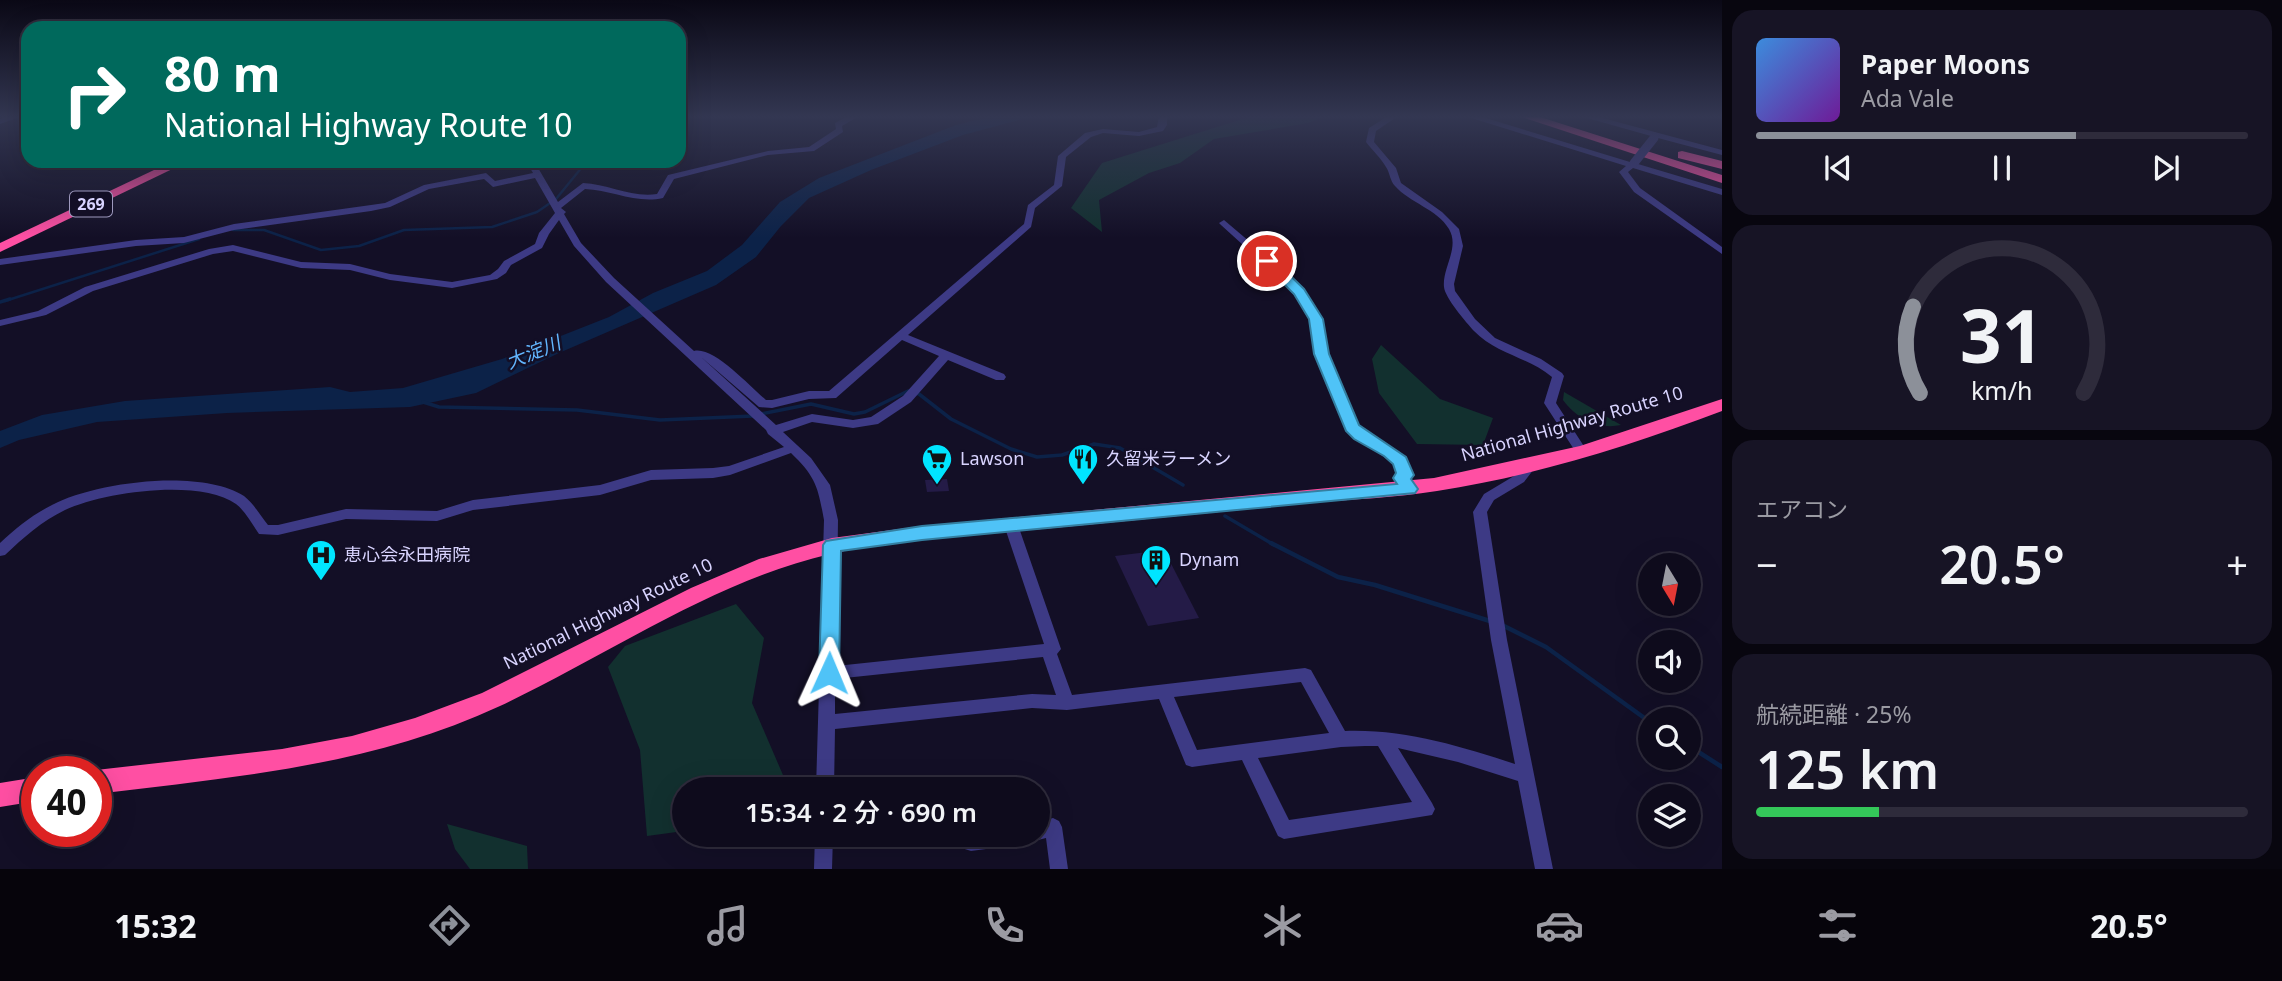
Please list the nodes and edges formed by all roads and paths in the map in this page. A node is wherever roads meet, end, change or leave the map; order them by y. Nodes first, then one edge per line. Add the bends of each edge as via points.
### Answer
1 (754, 157) edge
2 (1062, 157) edge
3 (1382, 157) edge
4 (1608, 157) edge
5 (1639, 157) edge
6 (1651, 157) edge
7 (1665, 157) edge
8 (1691, 157) edge
9 (1633, 164) junction
10 (1722, 165) edge
11 (168, 168) edge
12 (534, 168) edge
13 (1722, 174) edge
14 (538, 175) junction
15 (1722, 179) edge
16 (1722, 192) edge
17 (556, 205) junction
18 (1224, 223) dead end
19 (0, 248) edge
20 (1722, 251) edge
21 (0, 262) edge
22 (630, 299) joint
23 (0, 323) edge
24 (902, 336) junction
25 (691, 355) junction
26 (946, 355) junction
27 (1000, 377) dead end
28 (1722, 405) edge
29 (771, 430) junction
30 (793, 448) junction
31 (1581, 451) junction
32 (1531, 465) junction
33 (1409, 489) junction
34 (1011, 525) junction
35 (832, 545) junction
36 (0, 551) edge
37 (1494, 604) joint
38 (1499, 639) joint
39 (1048, 650) junction
40 (829, 673) junction
41 (1163, 691) junction
42 (1067, 703) junction
43 (828, 722) junction
44 (1341, 738) junction
45 (1383, 739) junction
46 (1247, 752) junction
47 (1527, 776) junction
48 (826, 777) edge
49 (112, 780) edge
50 (21, 792) edge
51 (0, 795) edge
52 (1050, 828) edge
53 (824, 847) edge
54 (823, 869) edge
55 (1059, 869) edge
56 (1544, 869) edge

1 - 17 street via 671,177 660,196 646,198 583,186
2 - 24 street via 1058,186 1031,208 1028,225
3 - 31 street via 1397,184 1454,229 1458,246 1450,291 1478,329 1558,376 1550,403
4 - 9 street
5 - 9 street, bridge
6 - 15 highway
7 - 13 highway
8 - 10 highway
9 - 16 street
9 - 20 street via 1623,172 1637,190
11 - 19 highway, 269
12 - 14 street
14 - 17 street
14 - 21 street via 493,184 486,176 426,187 387,205 184,240
17 - 22 street via 577,244
17 - 23 street via 539,246 485,279 439,284 390,278 350,267 301,265 233,248 89,289 42,313
18 - 33 street via 1299,292 1316,319 1321,354 1352,428 1401,461 1406,475 1401,478
22 - 25 street
24 - 25 street via 832,395 772,404 758,401 708,356
24 - 26 street
25 - 29 street
26 - 27 street
26 - 29 street via 908,399 874,421 853,424 812,418
28 - 31 highway, National Highway Route 10
29 - 30 street
30 - 35 street via 824,485
30 - 36 street via 713,473 651,475 600,490 473,505 437,516 346,514 278,530 264,530 251,510 223,491 180,485 121,487 97,492 35,519
31 - 32 highway, National Highway Route 10
32 - 33 highway, National Highway Route 10
32 - 37 street via 1519,479 1489,497 1480,512
33 - 34 highway, National Highway Route 10
34 - 35 highway, National Highway Route 10
34 - 39 street via 1054,649
35 - 40 street
35 - 49 highway, National Highway Route 10 via 766,565 698,594 490,700 415,729 282,760
37 - 38 street
38 - 47 street
39 - 40 street
39 - 42 street
40 - 43 street
41 - 42 street
41 - 44 street via 1305,675
41 - 46 street via 1192,759
42 - 43 street via 1032,701
43 - 48 street
44 - 45 street
44 - 46 street
45 - 46 street via 1426,809 1284,830
45 - 47 street via 1444,749
47 - 56 street
50 - 51 highway
52 - 55 street
53 - 54 street

